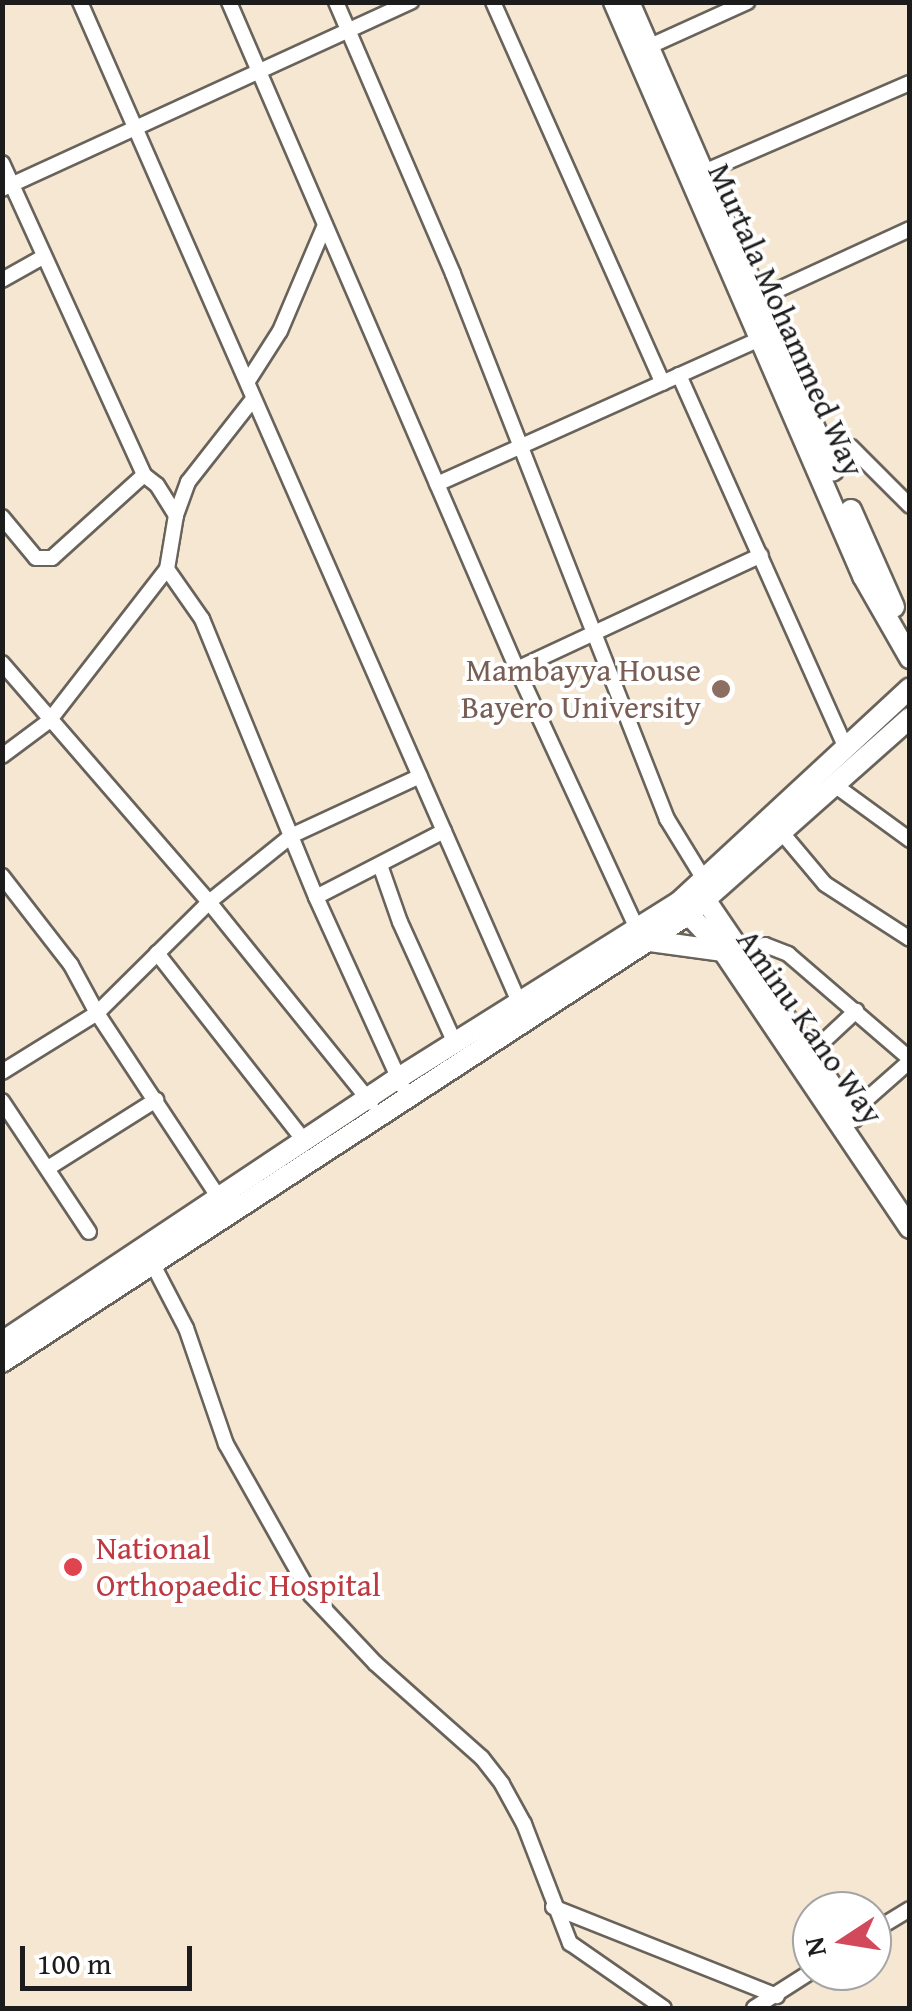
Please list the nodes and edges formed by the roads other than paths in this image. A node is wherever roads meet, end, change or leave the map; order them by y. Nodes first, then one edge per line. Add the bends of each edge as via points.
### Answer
1 (80, 2) edge
2 (229, 2) edge
3 (336, 2) edge
4 (412, 2) edge
5 (493, 2) edge
6 (614, 2) edge
7 (630, 2) edge
8 (747, 2) edge
9 (349, 32) junction
10 (648, 47) junction
11 (259, 70) junction
12 (910, 83) edge
13 (136, 125) junction
14 (2, 163) edge
15 (704, 172) junction
16 (7, 186) edge
17 (325, 225) junction
18 (910, 229) edge
19 (44, 257) junction
20 (2, 280) edge
21 (760, 298) junction
22 (760, 339) junction
23 (679, 375) junction
24 (248, 381) junction
25 (663, 383) junction
26 (253, 399) junction
27 (821, 443) junction
28 (520, 446) junction
29 (144, 476) junction
30 (437, 484) junction
31 (910, 506) edge
32 (176, 515) junction
33 (2, 517) edge
34 (761, 555) junction
35 (167, 569) junction
36 (592, 635) junction
37 (906, 645) edge
38 (2, 662) edge
39 (517, 669) junction
40 (902, 694) edge
41 (910, 718) edge
42 (49, 721) junction
43 (845, 746) junction
44 (2, 756) edge
45 (420, 776) junction
46 (836, 786) junction
47 (444, 832) junction
48 (783, 834) junction
49 (291, 836) junction
50 (910, 840) edge
51 (380, 865) junction
52 (2, 876) edge
53 (732, 878) junction
54 (703, 889) junction
55 (316, 897) junction
56 (209, 902) junction
57 (684, 909) junction
58 (729, 930) junction
59 (644, 935) junction
60 (910, 939) edge
61 (723, 951) junction
62 (157, 953) junction
63 (749, 960) junction
64 (856, 1011) junction
65 (523, 1012) junction
66 (97, 1013) junction
67 (455, 1042) junction
68 (812, 1052) junction
69 (910, 1060) edge
70 (2, 1072) edge
71 (397, 1079) junction
72 (412, 1096) junction
73 (156, 1100) junction
74 (2, 1101) edge
75 (375, 1108) junction
76 (851, 1114) junction
77 (333, 1136) junction
78 (305, 1142) junction
79 (48, 1168) junction
80 (910, 1202) edge
81 (225, 1206) junction
82 (910, 1228) edge
83 (89, 1232) dead end
84 (148, 1256) junction
85 (2, 1342) edge
86 (2, 1362) edge
87 (553, 1907) junction
88 (792, 1986) edge
89 (778, 1996) junction
90 (664, 2008) edge
91 (754, 2008) edge

1 - 13 street
2 - 11 street
3 - 9 street
4 - 9 street
5 - 25 street
6 - 22 main road, Murtala Mohammed Way
7 - 10 main road, Murtala Mohammed Way
8 - 10 street
9 - 11 street
9 - 28 street
10 - 15 main road, Murtala Mohammed Way
11 - 13 street
11 - 17 street
12 - 15 street
13 - 16 street
13 - 24 street
14 - 16 street
15 - 21 main road, Murtala Mohammed Way
16 - 19 street
17 - 24 street via 280,331
17 - 30 street
18 - 21 street
19 - 20 street
19 - 29 street
21 - 27 main road, Murtala Mohammed Way
22 - 23 street
22 - 37 main road, Murtala Mohammed Way via 864,576
23 - 25 street
23 - 34 street
24 - 26 street
25 - 28 street
26 - 32 street via 196,467
26 - 45 street
27 - 31 street via 851,447
27 - 37 main road, Murtala Mohammed Way
28 - 30 street
28 - 36 street
29 - 32 street
29 - 33 street via 52,558 36,558
30 - 39 street
32 - 35 street
34 - 36 street
34 - 43 street
35 - 42 street
35 - 49 street via 202,619
36 - 39 street
36 - 54 street
37 - 40 main road
38 - 42 street
39 - 59 street
40 - 43 main road
41 - 46 main road
42 - 44 street
42 - 56 street
43 - 54 main road
45 - 47 street
45 - 49 street
46 - 48 main road
46 - 50 street
47 - 51 street
47 - 65 street
48 - 53 main road
48 - 60 street via 825,884
49 - 55 street
49 - 56 street
51 - 55 street
51 - 67 street
52 - 66 street via 71,965
53 - 54 main road
53 - 58 main road
54 - 57 main road
54 - 58 main road, Aminu Kano Way
55 - 71 street
56 - 62 street
56 - 75 street
57 - 59 main road
57 - 61 main road, Aminu Kano Way
58 - 63 main road, Aminu Kano Way
59 - 61 main road
59 - 65 main road
61 - 82 main road, Aminu Kano Way
62 - 66 street
62 - 78 street
63 - 64 street via 765,945 778,948
63 - 68 main road, Aminu Kano Way
64 - 68 street
64 - 69 street
65 - 67 main road
65 - 72 main road
66 - 70 street
66 - 73 street
67 - 71 main road
68 - 76 main road, Aminu Kano Way
69 - 76 street
71 - 72 street
71 - 75 main road
72 - 75 main road
73 - 79 street
73 - 81 street
74 - 79 street
75 - 77 main road
76 - 80 main road, Aminu Kano Way
77 - 78 main road
77 - 81 main road
78 - 81 main road
79 - 83 street
81 - 84 main road
84 - 85 main road
84 - 86 main road
84 - 87 street via 186,1328 226,1444 310,1595 482,1758 524,1824
87 - 89 street
87 - 90 street via 570,1943
88 - 89 street
89 - 91 street

